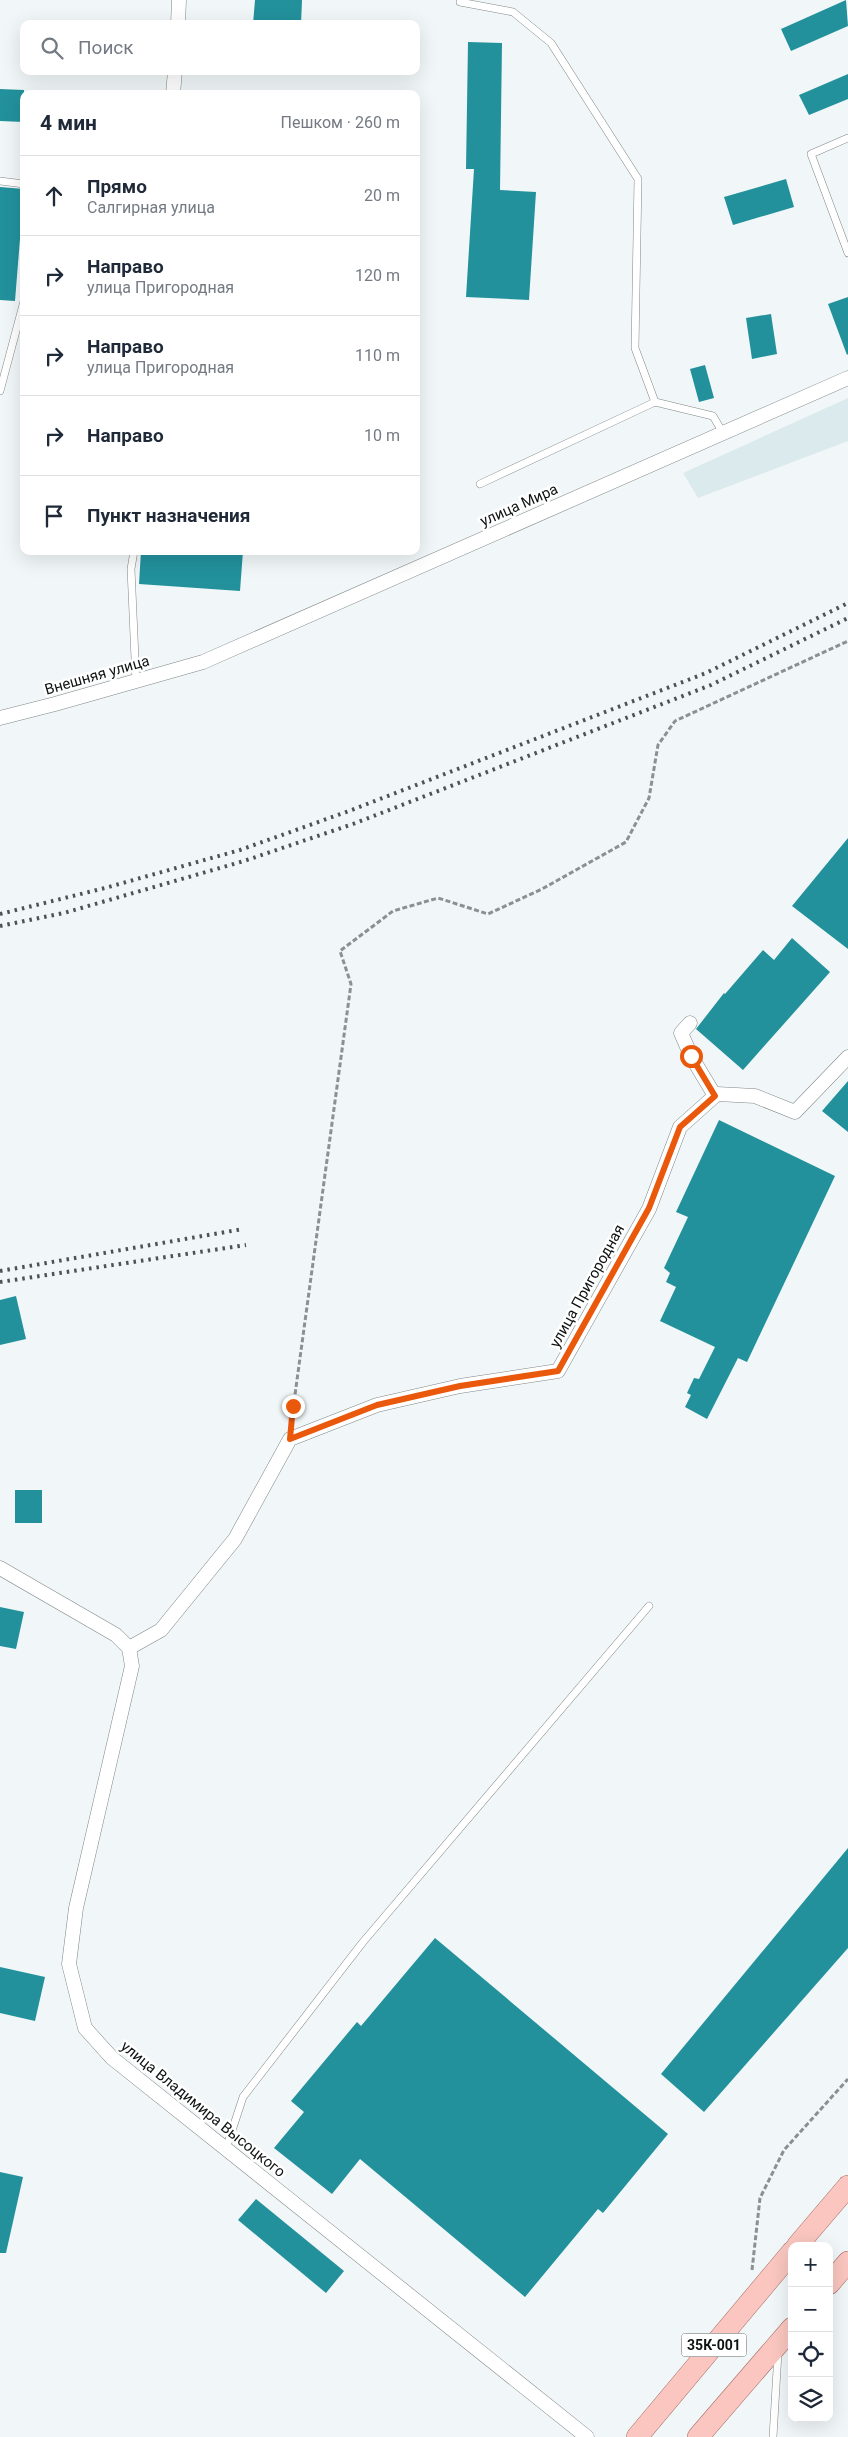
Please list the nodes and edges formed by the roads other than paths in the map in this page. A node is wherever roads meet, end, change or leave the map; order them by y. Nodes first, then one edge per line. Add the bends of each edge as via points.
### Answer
1 (179, 0) edge
2 (460, 2) dead end
3 (178, 20) edge
4 (175, 75) edge
5 (173, 90) edge
6 (848, 138) edge
7 (0, 181) edge
8 (20, 184) edge
9 (848, 253) edge
10 (20, 316) edge
11 (848, 378) edge
12 (0, 392) edge
13 (655, 402) junction
14 (723, 433) junction
15 (480, 484) dead end
16 (134, 555) edge
17 (203, 662) joint
18 (136, 681) junction
19 (0, 718) edge
20 (690, 1023) dead end
21 (848, 1057) edge
22 (715, 1096) junction
23 (0, 1568) edge
24 (649, 1606) dead end
25 (130, 1648) junction
26 (226, 2149) junction
27 (848, 2186) edge
28 (800, 2242) edge
29 (788, 2257) edge
30 (848, 2262) edge
31 (833, 2279) edge
32 (785, 2335) edge
33 (587, 2437) edge
34 (637, 2437) edge
35 (698, 2437) edge
36 (773, 2437) edge

1 - 3 street
2 - 13 lane via 513,12 551,43 638,179 635,348
4 - 5 street
6 - 9 lane via 811,154
7 - 8 lane
10 - 12 lane
11 - 14 street, улица Мира
13 - 14 lane via 712,416
13 - 15 lane
14 - 17 street, улица Мира
16 - 18 lane
17 - 18 street, Внешняя улица
18 - 19 street, Внешняя улица
20 - 22 street via 681,1033
21 - 22 street via 795,1112 755,1096
22 - 25 street, улица Пригородная via 680,1127 649,1208 558,1371 460,1386 377,1405 290,1439 235,1540 161,1630
23 - 25 street via 116,1634
24 - 26 lane via 363,1942 243,2097
25 - 26 street, улица Владимира Высоцкого via 132,1666 76,1908 70,1964 85,2028 112,2058
26 - 33 street, улица Владимира Высоцкого
27 - 28 main road
29 - 34 main road, 35К-001
30 - 31 main road
32 - 35 main road, 35К-001
32 - 36 lane

